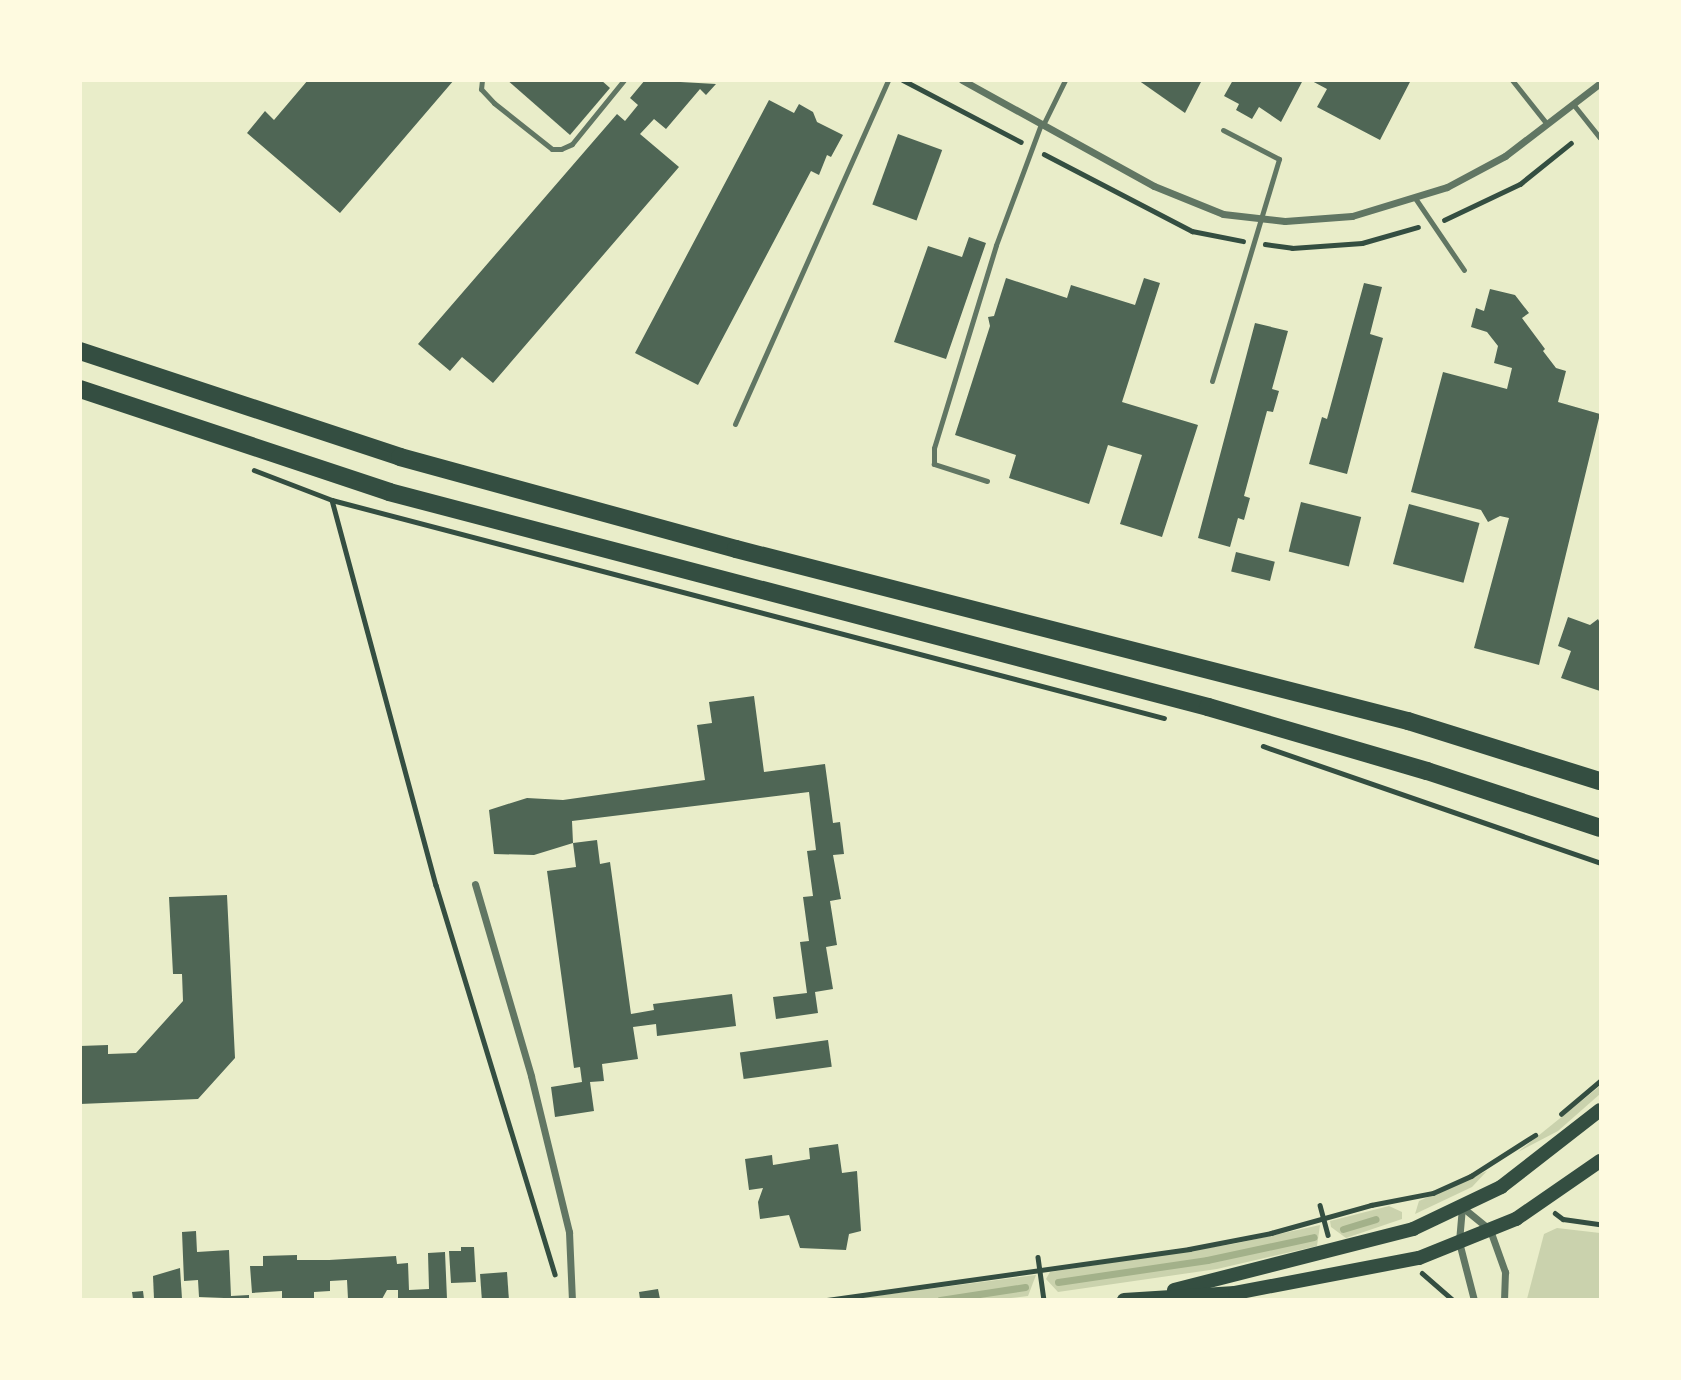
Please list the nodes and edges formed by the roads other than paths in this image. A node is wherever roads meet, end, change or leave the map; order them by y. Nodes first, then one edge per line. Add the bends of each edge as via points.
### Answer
1 (482, 80) edge
2 (624, 80) edge
3 (888, 80) edge
4 (962, 80) edge
5 (1065, 80) edge
6 (1512, 80) edge
7 (1601, 83) edge
8 (1573, 104) junction
9 (1546, 124) junction
10 (1042, 125) junction
11 (1223, 130) dead end
12 (1601, 138) edge
13 (1415, 198) junction
14 (1259, 218) junction
15 (1464, 270) dead end
16 (80, 351) edge
17 (1212, 381) dead end
18 (80, 389) edge
19 (735, 424) dead end
20 (987, 481) dead end
21 (1601, 781) edge
22 (1601, 828) edge
23 (475, 884) dead end
24 (1601, 1110) edge
25 (1601, 1161) edge
26 (1462, 1207) junction
27 (1490, 1230) junction
28 (1458, 1242) junction
29 (1146, 1297) junction
30 (572, 1300) edge
31 (1124, 1300) edge
32 (1475, 1300) edge
33 (1504, 1300) edge

1 - 2 lane via 481,89 494,103 552,149 572,144
3 - 19 lane
4 - 10 street
5 - 10 lane
6 - 9 lane
7 - 8 street
8 - 9 street
8 - 12 lane
9 - 13 street via 1505,156 1447,187
10 - 14 street via 1154,186 1223,214
10 - 20 lane via 1030,147 951,381 933,448 934,464
11 - 14 lane via 1279,159
13 - 14 street via 1352,216 1285,221
13 - 15 lane
14 - 17 lane
16 - 21 main road via 400,457 736,549 1408,722
18 - 22 main road via 389,492 1208,707
23 - 30 street via 531,1076 569,1232
24 - 26 main road via 1535,1165
25 - 27 main road via 1542,1204
26 - 27 street
26 - 28 street
26 - 29 main road via 1413,1229 1334,1252
27 - 28 main road
27 - 33 street via 1505,1272
28 - 29 main road via 1419,1258 1235,1293
28 - 32 street
29 - 31 main road

